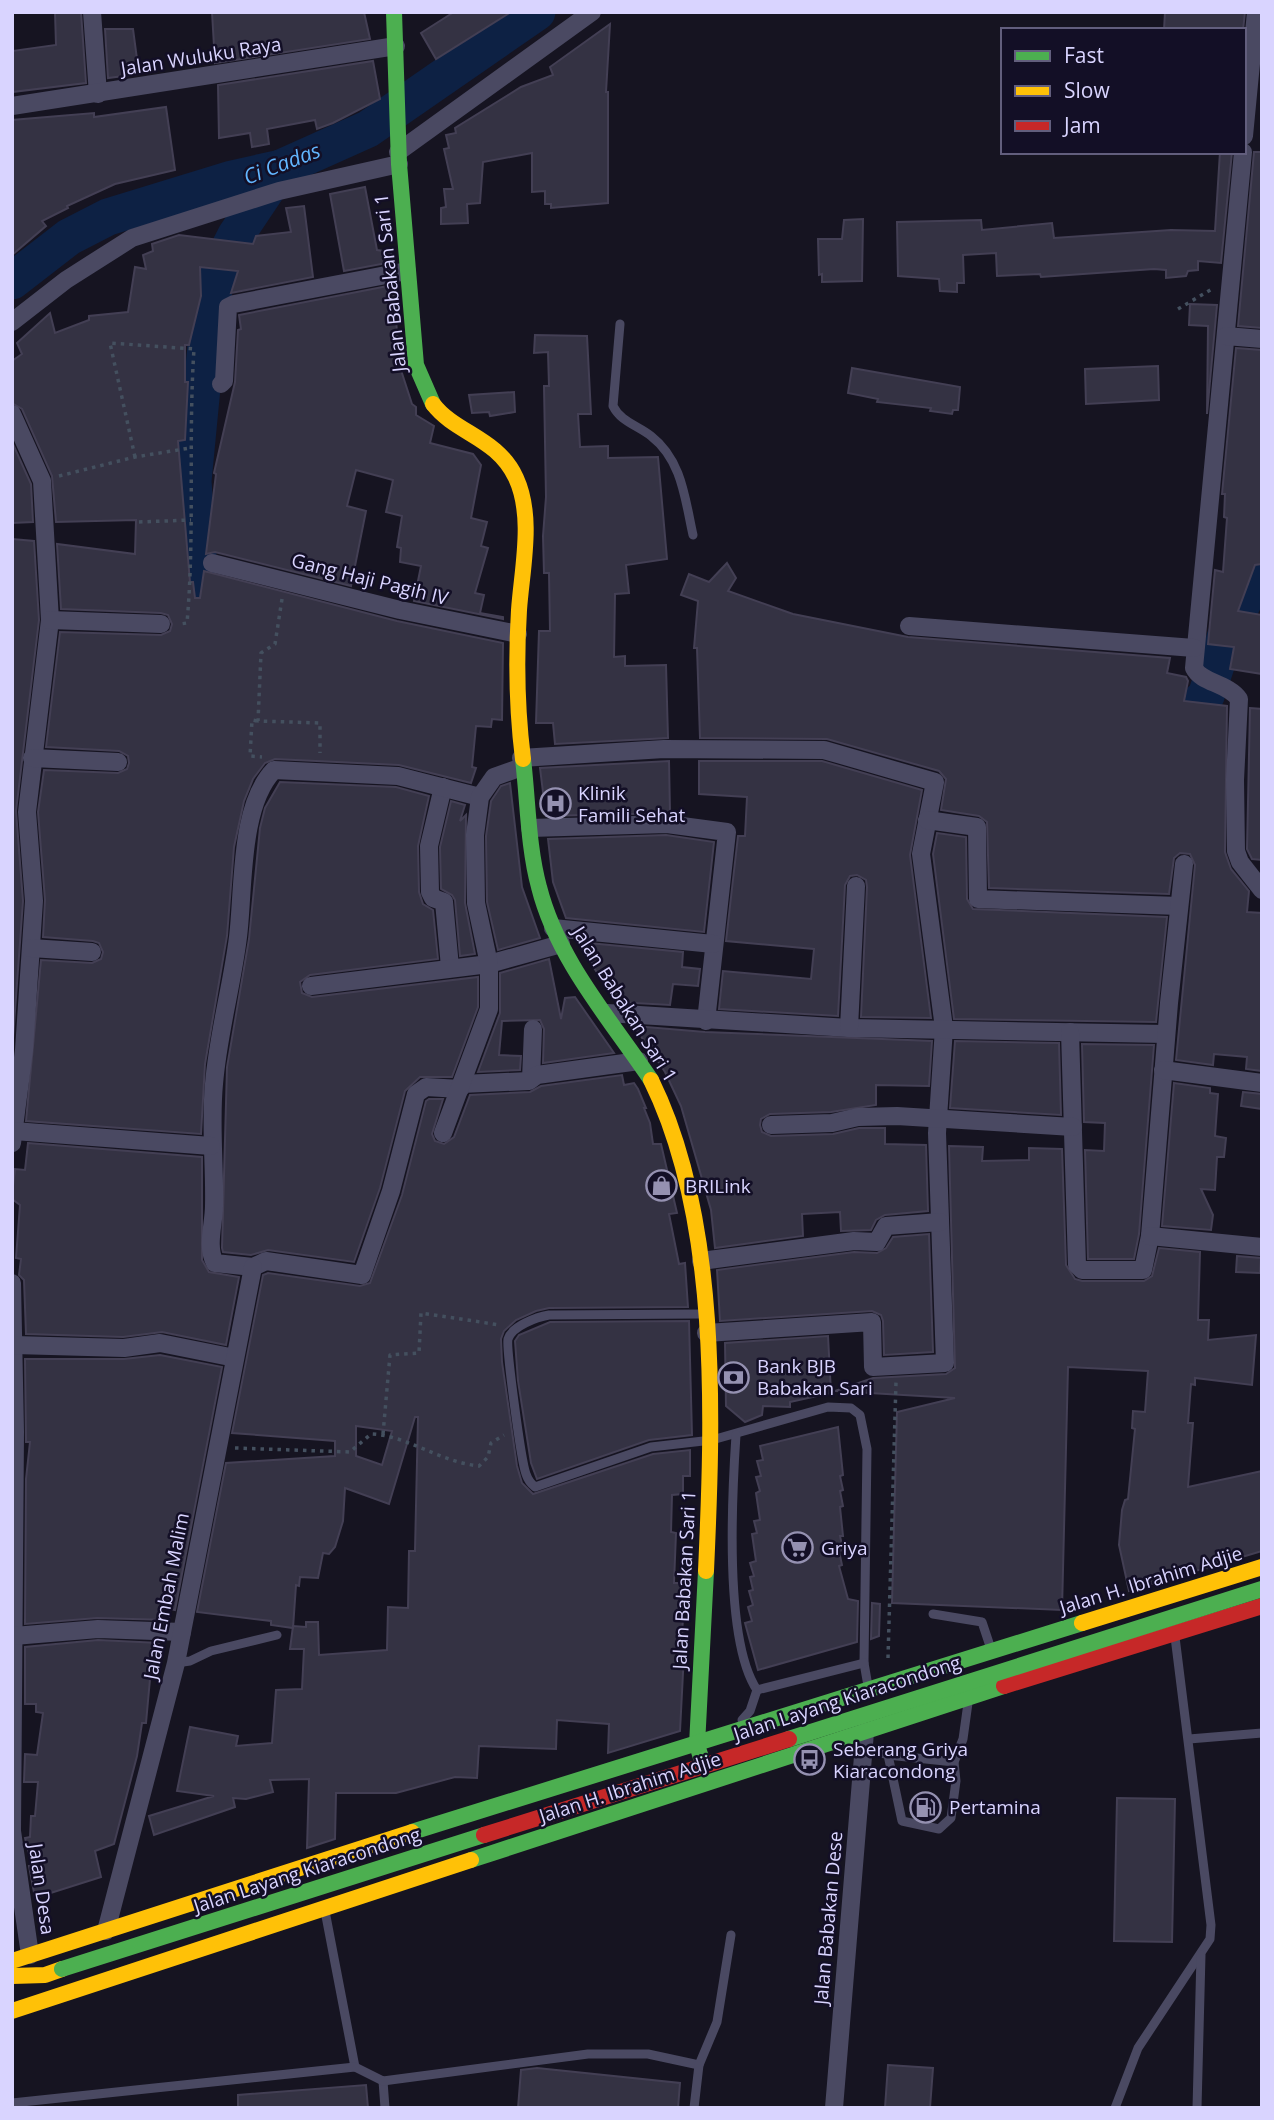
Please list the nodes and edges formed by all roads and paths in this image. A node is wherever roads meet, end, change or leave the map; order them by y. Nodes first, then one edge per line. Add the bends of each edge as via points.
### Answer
1 (92, 12) edge
2 (394, 12) edge
3 (592, 12) edge
4 (1256, 12) edge
5 (396, 46) junction
6 (99, 94) junction
7 (12, 106) edge
8 (1246, 115) edge
9 (1243, 154) edge
10 (398, 158) junction
11 (407, 271) junction
12 (1231, 278) junction
13 (1178, 309) dead end
14 (12, 322) edge
15 (620, 324) dead end
16 (1226, 336) junction
17 (1262, 339) edge
18 (221, 384) dead end
19 (12, 414) edge
20 (190, 448) junction
21 (135, 457) junction
22 (42, 481) junction
23 (191, 520) junction
24 (139, 522) dead end
25 (693, 535) dead end
26 (212, 563) dead end
27 (284, 580) junction
28 (50, 620) junction
29 (161, 624) joint
30 (909, 626) dead end
31 (518, 634) junction
32 (1194, 648) junction
33 (258, 721) junction
34 (32, 758) junction
35 (118, 762) dead end
36 (521, 763) junction
37 (274, 770) junction
38 (319, 772) junction
39 (443, 787) junction
40 (480, 797) junction
41 (927, 820) junction
42 (530, 828) junction
43 (1184, 863) dead end
44 (856, 886) dead end
45 (1262, 890) edge
46 (1179, 906) junction
47 (557, 936) junction
48 (713, 944) junction
49 (31, 948) junction
50 (92, 952) dead end
51 (489, 964) junction
52 (21, 967) edge
53 (450, 967) junction
54 (311, 986) dead end
55 (607, 1013) junction
56 (706, 1021) junction
57 (849, 1028) junction
58 (944, 1028) junction
59 (533, 1029) dead end
60 (1070, 1032) junction
61 (1166, 1034) junction
62 (639, 1061) junction
63 (1163, 1070) junction
64 (531, 1079) junction
65 (1262, 1083) edge
66 (461, 1087) junction
67 (938, 1117) junction
68 (771, 1125) dead end
69 (1073, 1127) junction
70 (443, 1133) dead end
71 (13, 1137) edge
72 (212, 1146) junction
73 (940, 1222) junction
74 (1150, 1237) junction
75 (1262, 1247) edge
76 (701, 1261) junction
77 (253, 1267) junction
78 (12, 1283) edge
79 (704, 1314) junction
80 (518, 1328) junction
81 (706, 1333) junction
82 (14, 1345) junction
83 (235, 1358) junction
84 (896, 1366) junction
85 (13, 1378) edge
86 (383, 1434) junction
87 (736, 1434) junction
88 (712, 1440) junction
89 (519, 1441) junction
90 (216, 1448) junction
91 (1262, 1567) edge
92 (1262, 1589) edge
93 (1262, 1606) edge
94 (933, 1614) dead end
95 (182, 1632) junction
96 (1174, 1633) junction
97 (277, 1635) dead end
98 (14, 1636) edge
99 (1030, 1640) junction
100 (992, 1652) junction
101 (176, 1663) junction
102 (864, 1664) junction
103 (1041, 1675) junction
104 (888, 1685) junction
105 (757, 1690) junction
106 (869, 1691) junction
107 (969, 1698) junction
108 (13, 1711) edge
109 (1262, 1733) edge
110 (730, 1735) junction
111 (1189, 1739) junction
112 (864, 1740) junction
113 (697, 1745) junction
114 (888, 1755) junction
115 (954, 1762) junction
116 (710, 1783) junction
117 (12, 1831) edge
118 (324, 1907) junction
119 (106, 1931) junction
120 (731, 1935) dead end
121 (1201, 1953) junction
122 (30, 1955) junction
123 (12, 1961) edge
124 (45, 1975) junction
125 (12, 1976) edge
126 (12, 1985) edge
127 (12, 1997) edge
128 (12, 2011) edge
129 (699, 2065) junction
130 (355, 2067) junction
131 (383, 2081) junction
132 (12, 2103) edge
133 (385, 2108) edge
134 (694, 2108) edge
135 (834, 2108) edge
136 (1115, 2108) edge
137 (1197, 2108) edge

1 - 6 street
2 - 5 main road, Jalan Babakan Sari 1
3 - 10 street
4 - 8 street
5 - 6 street, Jalan Wuluku Raya
5 - 10 main road, Jalan Babakan Sari 1
6 - 7 street, Jalan Wuluku Raya
9 - 12 street
10 - 11 main road, Jalan Babakan Sari 1
10 - 14 street via 132,238
11 - 18 street via 228,307
11 - 31 main road, Jalan Babakan Sari 1 via 416,365 429,398 449,418 493,446 516,478 525,530
12 - 13 path
12 - 16 street
15 - 25 lane via 612,406 630,425 661,444 674,460
16 - 17 street
16 - 32 street
19 - 22 street
20 - 21 path
20 - 21 path via 194,349 110,343
20 - 23 path
21 - 22 path
22 - 28 street
23 - 24 path
23 - 29 path via 187,623
26 - 27 street, Gang Haji Pagih IV
27 - 31 street, Gang Haji Pagih IV
27 - 33 path via 275,644 261,653
28 - 29 street
28 - 34 street
30 - 32 street
31 - 36 main road, Jalan Babakan Sari 1
32 - 45 street via 1194,668 1199,676 1236,695 1240,704 1236,851
33 - 37 path via 252,720 250,756 271,760
33 - 38 path via 320,723
34 - 35 street
34 - 49 street via 27,812 34,901
36 - 40 street via 494,777
36 - 41 street via 664,749 824,750 934,782
36 - 42 main road, Jalan Babakan Sari 1
37 - 38 street
37 - 72 street via 261,783 245,853 238,941 214,1084
38 - 39 street via 398,776
39 - 40 street
39 - 53 street via 429,846 430,892 443,902
40 - 51 street via 475,903
41 - 46 street via 977,827 978,899
41 - 58 street via 921,854
42 - 47 main road, Jalan Babakan Sari 1 via 538,885
42 - 48 street via 667,824 727,832
43 - 46 street
44 - 57 street
46 - 61 street
47 - 48 street
47 - 51 street
47 - 55 main road, Jalan Babakan Sari 1
48 - 56 street
49 - 50 street
49 - 52 street
51 - 53 street
51 - 66 street via 489,1009
52 - 71 street
53 - 54 street via 425,974
55 - 56 street
55 - 62 main road, Jalan Babakan Sari 1
56 - 57 street
57 - 58 street
58 - 60 street
58 - 67 street
59 - 64 street
60 - 61 street
60 - 69 street
61 - 63 street
62 - 64 street
62 - 76 main road, Jalan Babakan Sari 1 via 676,1139
63 - 65 street
63 - 74 street
64 - 66 street
66 - 70 street
66 - 77 street via 426,1087 416,1094 391,1191 362,1275 267,1261
67 - 68 street via 867,1116 832,1123
67 - 69 street
67 - 73 street
69 - 74 street via 1078,1267 1143,1270
71 - 72 street
72 - 77 street via 210,1254 215,1263
73 - 76 street via 886,1226 877,1242
73 - 84 street via 945,1363
74 - 75 street
76 - 79 main road, Jalan Babakan Sari 1
77 - 83 street, Jalan Embah Malim
78 - 82 street, Jalan Desa
79 - 80 lane via 549,1315
79 - 81 main road, Jalan Babakan Sari 1
80 - 86 path via 421,1313 419,1353 390,1355
80 - 89 lane via 508,1342
81 - 84 street via 872,1321 873,1367
81 - 88 main road, Jalan Babakan Sari 1
82 - 83 street via 124,1348 160,1343
82 - 85 street, Jalan Desa
83 - 90 street, Jalan Embah Malim
84 - 104 path
85 - 98 street, Jalan Desa
86 - 89 path via 428,1454 479,1466 495,1439 505,1435
86 - 90 path via 370,1434 351,1452
87 - 88 lane
87 - 102 lane via 828,1407 851,1408 860,1415 867,1449
87 - 105 lane via 737,1625
88 - 89 lane via 650,1447 535,1487 525,1473
88 - 113 main road, Jalan Babakan Sari 1
90 - 95 street, Jalan Embah Malim
91 - 99 main road, Jalan H. Ibrahim Adjie
92 - 124 main road, Jalan Layang Kiaracondong, bridge
93 - 96 main road, Jalan H. Ibrahim Adjie
94 - 100 lane via 982,1622
95 - 98 street via 98,1629
95 - 101 street, Jalan Embah Malim
96 - 103 main road, Jalan H. Ibrahim Adjie
96 - 111 lane
97 - 101 lane
98 - 108 street, Jalan Desa
99 - 100 main road, Jalan H. Ibrahim Adjie
99 - 103 main road
100 - 104 main road, Jalan H. Ibrahim Adjie
101 - 119 street, Jalan Embah Malim
102 - 105 lane
102 - 106 lane
103 - 107 main road, Jalan H. Ibrahim Adjie
104 - 106 main road, Jalan H. Ibrahim Adjie
105 - 110 lane via 750,1710
106 - 110 main road, Jalan H. Ibrahim Adjie
107 - 112 main road, Jalan H. Ibrahim Adjie
107 - 115 lane via 967,1725
108 - 117 street, Jalan Desa
109 - 111 lane
110 - 113 main road, Jalan H. Ibrahim Adjie
111 - 121 lane via 1211,1925
112 - 114 lane
112 - 116 main road, Jalan H. Ibrahim Adjie
112 - 135 street, Jalan Babakan Dese
113 - 116 main road, Jalan Babakan Sari 1
113 - 119 main road, Jalan H. Ibrahim Adjie
114 - 115 lane
114 - 115 lane via 902,1821 939,1829 951,1818
116 - 118 main road, Jalan H. Ibrahim Adjie
117 - 122 street, Jalan Desa
118 - 128 main road, Jalan H. Ibrahim Adjie
118 - 130 lane
119 - 122 main road, Jalan H. Ibrahim Adjie
120 - 129 lane via 717,2022
121 - 136 lane via 1138,2048
121 - 137 lane
122 - 123 main road, Jalan H. Ibrahim Adjie
124 - 125 main road, Jalan Layang Kiaracondong
124 - 126 main road
124 - 127 main road, Jalan Layang Kiaracondong
129 - 131 lane via 648,2054 588,2054
129 - 134 lane
130 - 131 lane
130 - 132 lane
131 - 133 lane

